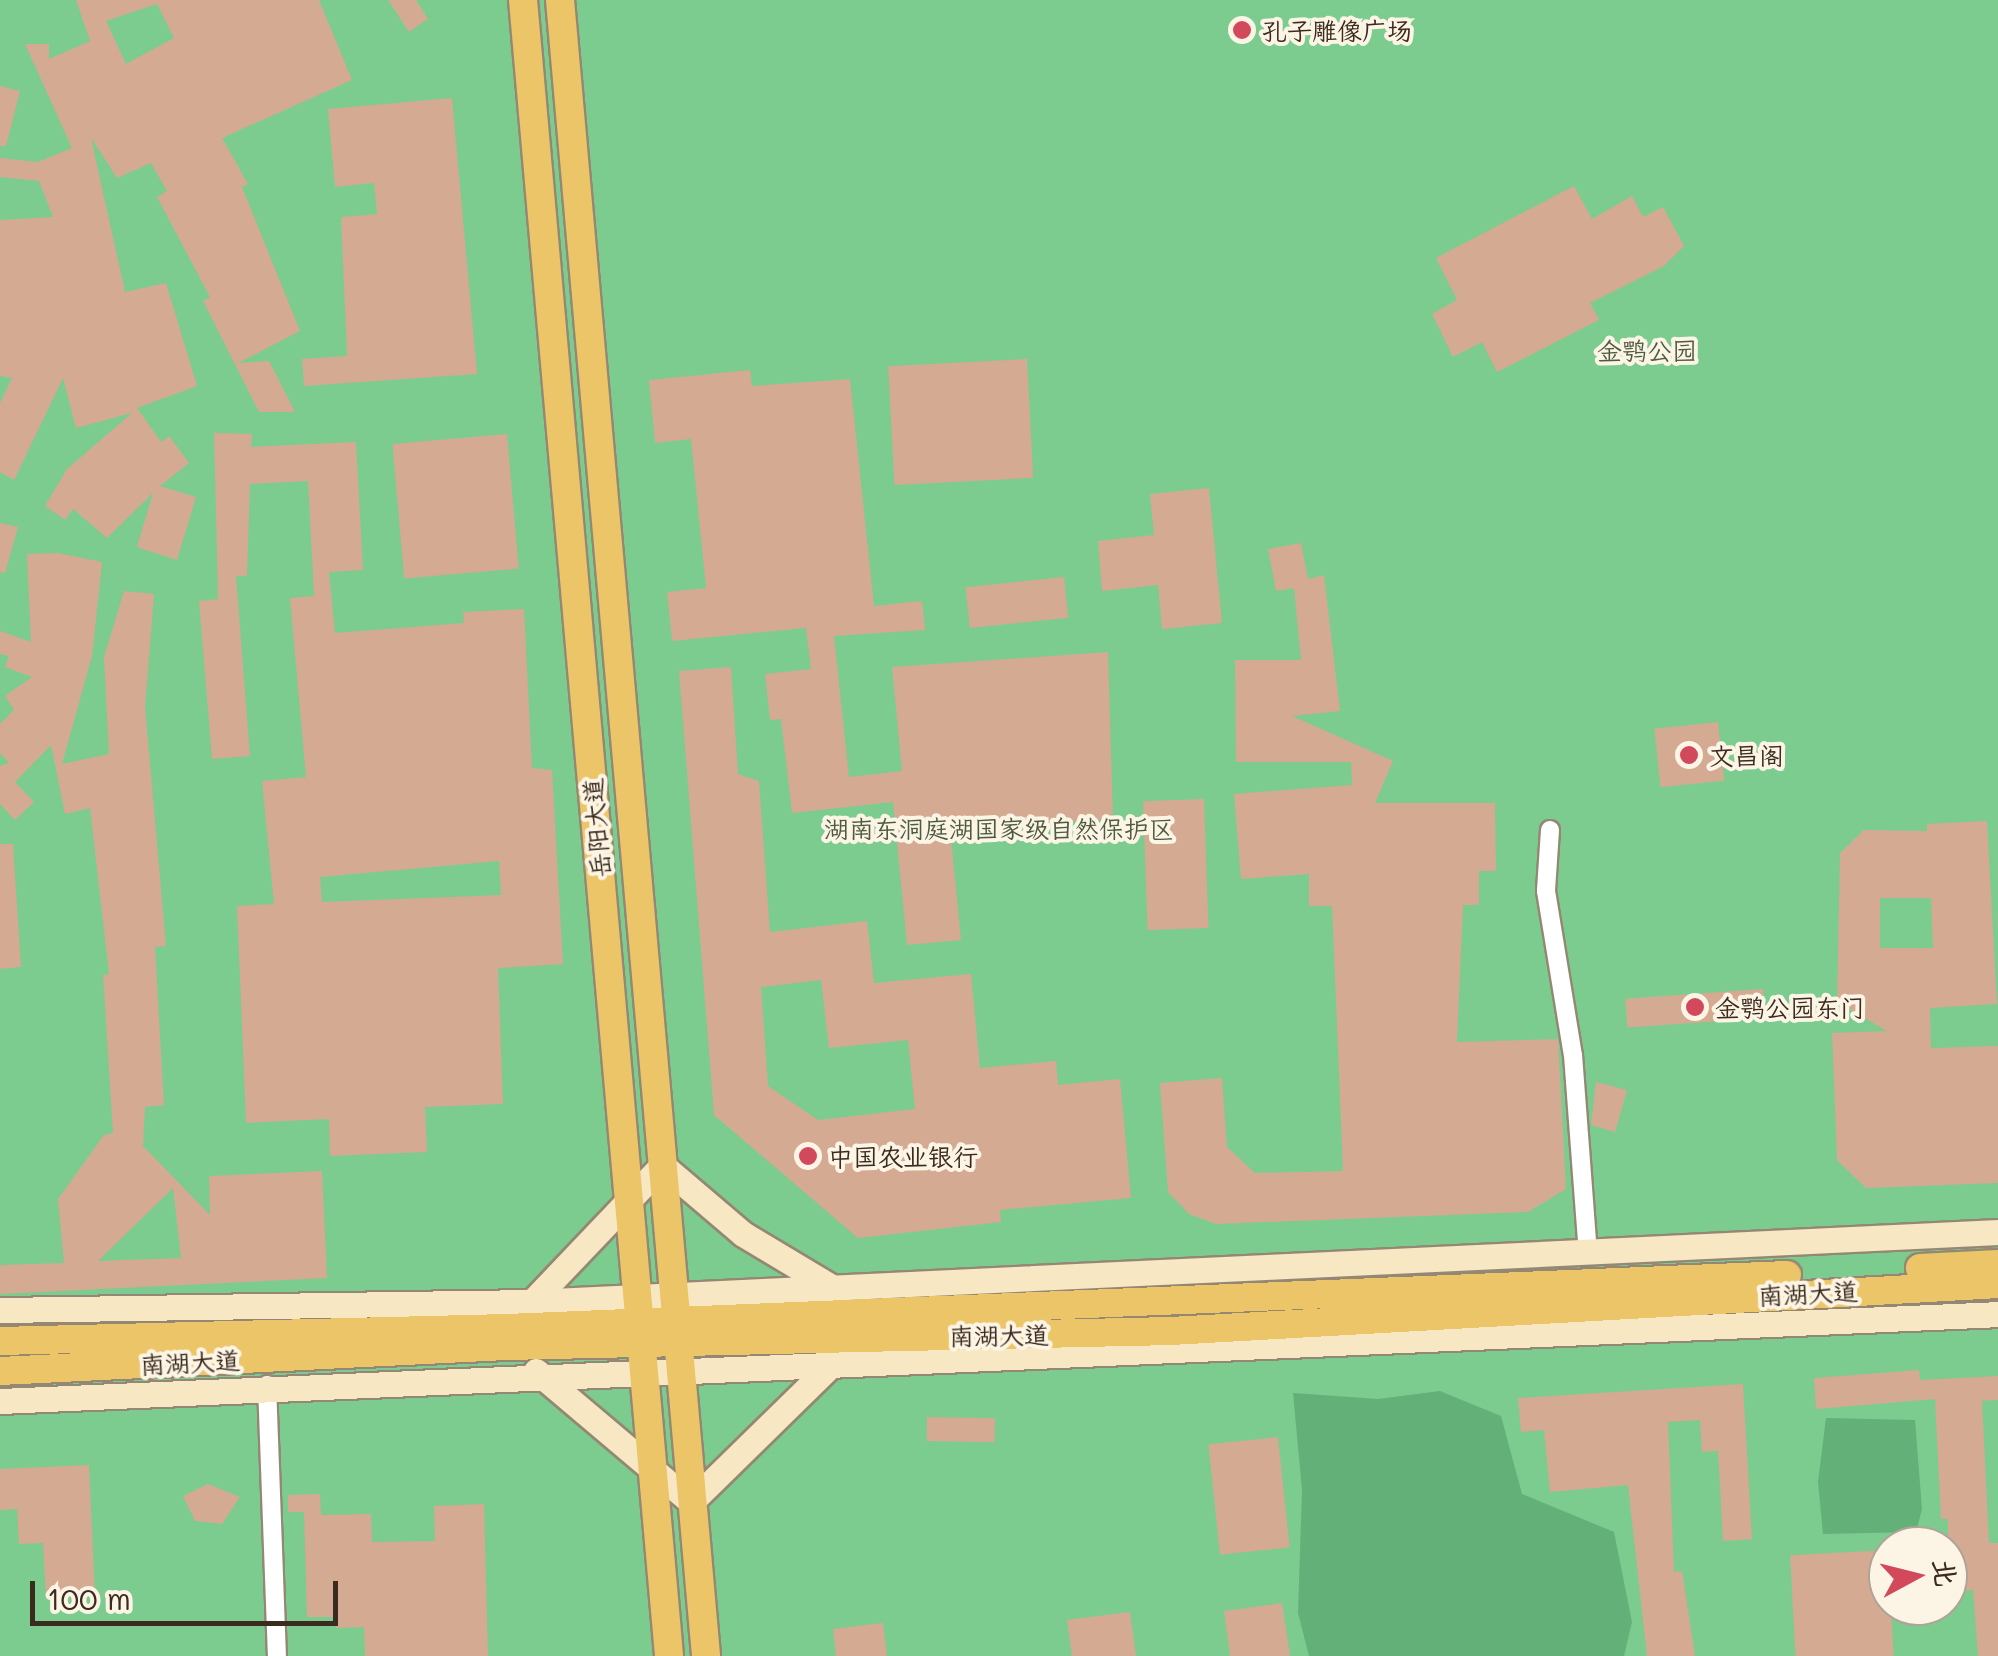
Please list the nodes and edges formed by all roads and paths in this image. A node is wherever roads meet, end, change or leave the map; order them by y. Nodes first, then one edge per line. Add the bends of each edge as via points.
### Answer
1 (523, 0) edge
2 (560, 0) edge
3 (1550, 830) dead end
4 (662, 1165) junction
5 (629, 1200) junction
6 (1998, 1232) edge
7 (1588, 1254) junction
8 (1998, 1264) edge
9 (1998, 1284) edge
10 (834, 1288) junction
11 (532, 1302) junction
12 (0, 1310) edge
13 (1998, 1314) edge
14 (677, 1319) junction
15 (641, 1320) junction
16 (871, 1325) junction
17 (506, 1337) junction
18 (0, 1341) edge
19 (826, 1369) junction
20 (0, 1372) edge
21 (540, 1376) junction
22 (682, 1376) junction
23 (646, 1377) junction
24 (267, 1385) junction
25 (0, 1401) edge
26 (652, 1473) junction
27 (691, 1502) junction
28 (277, 1656) edge
29 (669, 1656) edge
30 (706, 1656) edge

1 - 5 main road, 岳阳大道
2 - 4 main road, 岳阳大道
3 - 7 street via 1546,891 1574,1054
4 - 5 main road
4 - 10 main road via 743,1234
4 - 14 main road, 岳阳大道
5 - 11 main road
5 - 15 main road, 岳阳大道
6 - 7 main road
7 - 10 main road
8 - 16 main road, 南湖大道
9 - 16 main road, 南湖大道 via 1170,1331
10 - 14 main road
10 - 16 main road
11 - 12 main road
11 - 15 main road
11 - 17 main road
13 - 19 main road
14 - 15 main road, 南湖大道
14 - 16 main road, 南湖大道
14 - 22 main road, 岳阳大道
15 - 17 main road, 南湖大道
15 - 23 main road, 岳阳大道
16 - 19 main road
17 - 18 main road, 南湖大道
17 - 20 main road, 南湖大道
17 - 21 main road
19 - 22 main road
19 - 27 main road
21 - 23 main road
21 - 24 main road
21 - 26 main road
22 - 23 main road
22 - 27 main road, 岳阳大道
23 - 26 main road, 岳阳大道
24 - 25 main road
24 - 28 street
26 - 27 main road
26 - 29 main road, 岳阳大道
27 - 30 main road, 岳阳大道

